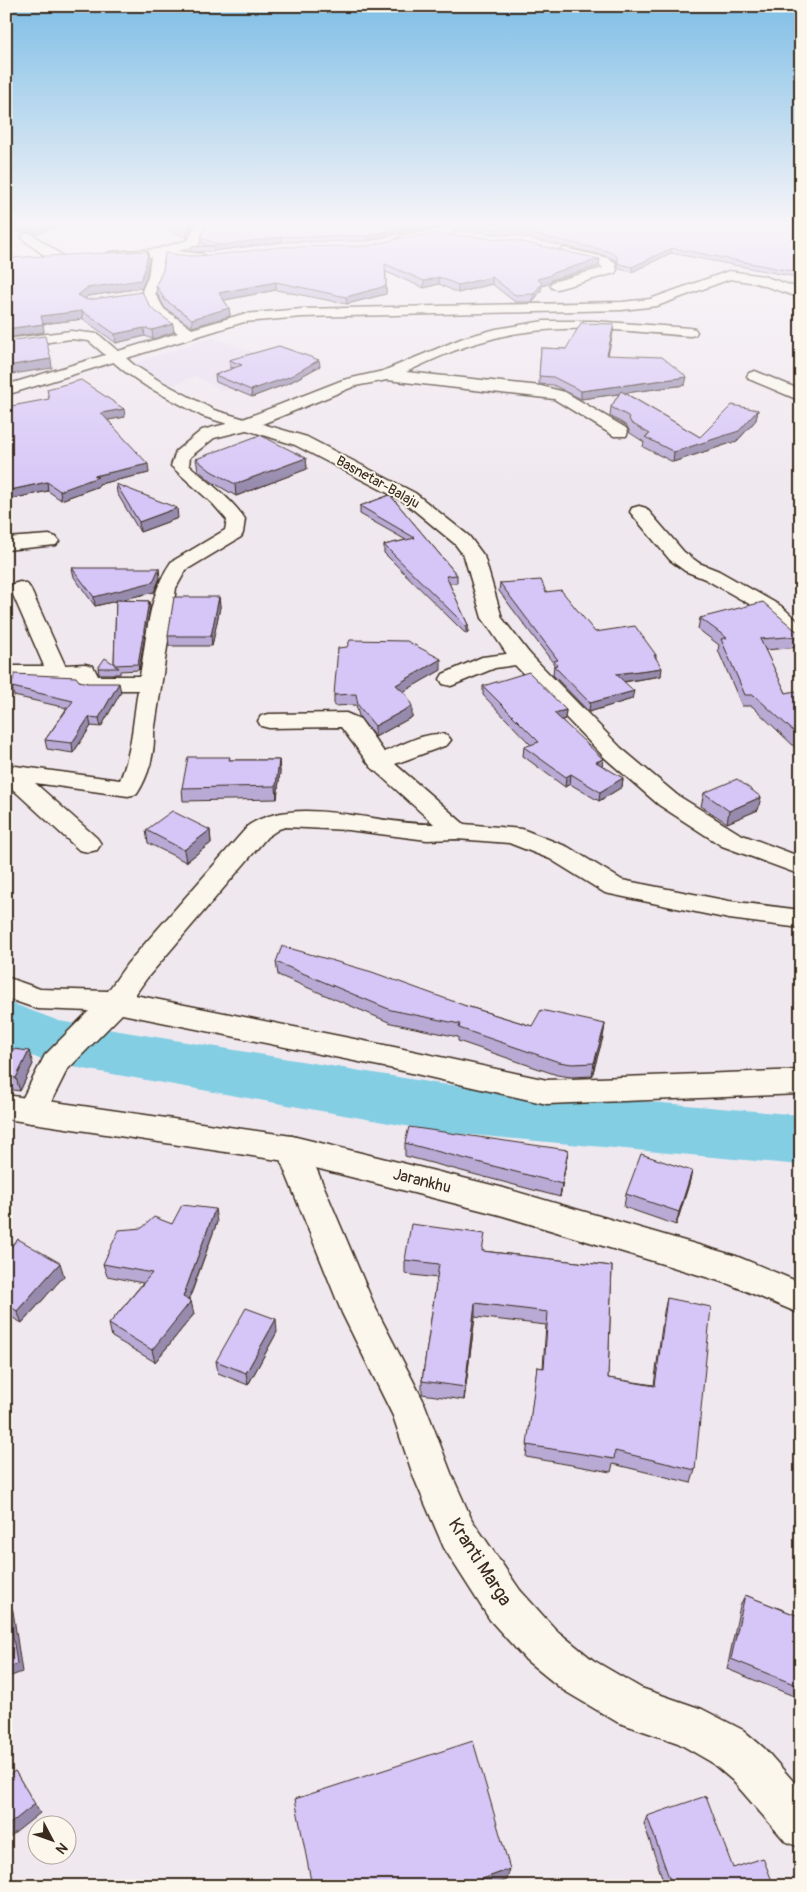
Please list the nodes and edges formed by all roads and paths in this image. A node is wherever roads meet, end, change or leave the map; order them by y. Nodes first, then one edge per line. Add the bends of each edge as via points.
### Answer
1 (158, 311) edge
2 (373, 311) edge
3 (690, 332) dead end
4 (188, 334) junction
5 (6, 344) edge
6 (123, 363) junction
7 (387, 375) junction
8 (755, 376) dead end
9 (6, 390) edge
10 (801, 396) edge
11 (6, 402) edge
12 (244, 425) junction
13 (620, 432) dead end
14 (638, 512) dead end
15 (49, 541) dead end
16 (6, 544) edge
17 (20, 588) dead end
18 (801, 636) edge
19 (521, 658) junction
20 (57, 671) junction
21 (6, 674) edge
22 (451, 679) dead end
23 (150, 683) junction
24 (269, 721) dead end
25 (438, 740) dead end
26 (379, 762) junction
27 (7, 773) edge
28 (456, 831) junction
29 (88, 844) dead end
30 (801, 867) edge
31 (801, 920) edge
32 (6, 987) edge
33 (116, 1002) junction
34 (801, 1082) edge
35 (18, 1109) edge
36 (292, 1149) junction
37 (801, 1300) edge
38 (801, 1825) edge

1 - 4 street
2 - 4 street via 243,318
3 - 7 street via 586,323 547,325 496,333 456,345
4 - 6 street
5 - 6 street, Basnetar-Balaju via 71,335 93,337
6 - 9 street
6 - 11 street
6 - 12 street, Basnetar-Balaju via 152,383 208,413
7 - 12 street via 349,383
7 - 13 street via 559,395
8 - 10 street
12 - 19 street, Basnetar-Balaju via 301,441 409,497 438,518 474,556 492,618
12 - 23 street via 208,434 182,455 180,466 236,519 234,533 178,566 166,588
14 - 18 street via 692,567 774,610
15 - 16 street
17 - 20 street
19 - 22 street via 490,662
19 - 30 street, Basnetar-Balaju via 613,753 668,800 731,840
20 - 21 street
20 - 23 street via 85,671 89,682
23 - 27 street via 142,733 144,745 128,788
24 - 26 street via 346,720
25 - 26 street
26 - 28 street
27 - 29 street
28 - 31 street via 513,836 559,853 614,887
28 - 33 street via 427,832 304,819 270,823 258,831 176,925
32 - 33 street via 38,1000
33 - 34 street via 547,1092
33 - 35 street via 56,1063
35 - 36 street, Jarankhu
36 - 37 street, Jarankhu via 500,1201 736,1271
36 - 38 street, Kranti Marga via 360,1313 410,1412 433,1478 458,1534 505,1605 541,1645 578,1674 632,1707 687,1724 727,1746 748,1764

